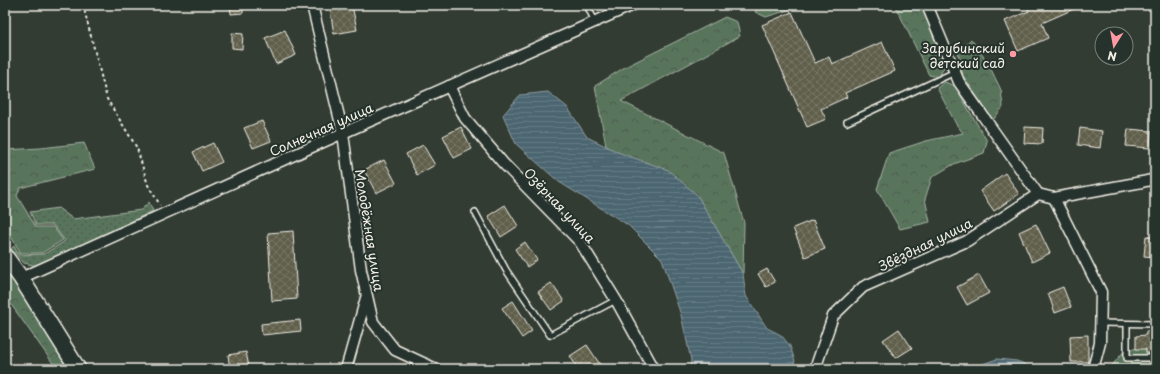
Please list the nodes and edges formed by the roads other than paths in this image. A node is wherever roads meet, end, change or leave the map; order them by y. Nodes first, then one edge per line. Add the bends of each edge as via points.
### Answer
1 (312, 5) edge
2 (587, 5) edge
3 (633, 5) edge
4 (927, 5) edge
5 (595, 22) junction
6 (955, 72) junction
7 (449, 86) junction
8 (847, 122) dead end
9 (343, 133) junction
10 (1155, 179) edge
11 (1038, 194) junction
12 (1054, 198) junction
13 (474, 212) dead end
14 (5, 256) edge
15 (21, 278) junction
16 (367, 296) junction
17 (616, 300) junction
18 (1100, 324) junction
19 (1127, 324) junction
20 (1155, 324) edge
21 (1155, 358) edge
22 (78, 369) edge
23 (346, 369) edge
24 (436, 369) edge
25 (654, 369) edge
26 (815, 369) edge
27 (1093, 369) edge

1 - 9 street, Молодёжная улица
2 - 5 lane
3 - 5 street, Солнечная улица
4 - 6 street
5 - 7 street, Солнечная улица
6 - 8 lane
6 - 11 street via 959,82
7 - 9 street, Солнечная улица
7 - 17 street, Озёрная улица via 465,118 484,141 580,242
9 - 15 street, Солнечная улица
9 - 16 street, Молодёжная улица via 361,270
10 - 12 street
11 - 12 street
11 - 26 street, Звёздная улица via 967,240 863,288 833,316
12 - 18 street via 1101,292
13 - 17 lane via 506,270 550,335
14 - 15 main road
15 - 22 main road
16 - 23 street
16 - 24 street, Молодёжная улица via 373,322 395,350
17 - 25 street, Озёрная улица
18 - 19 lane
18 - 27 street via 1100,343
19 - 20 lane
19 - 21 lane via 1127,358

